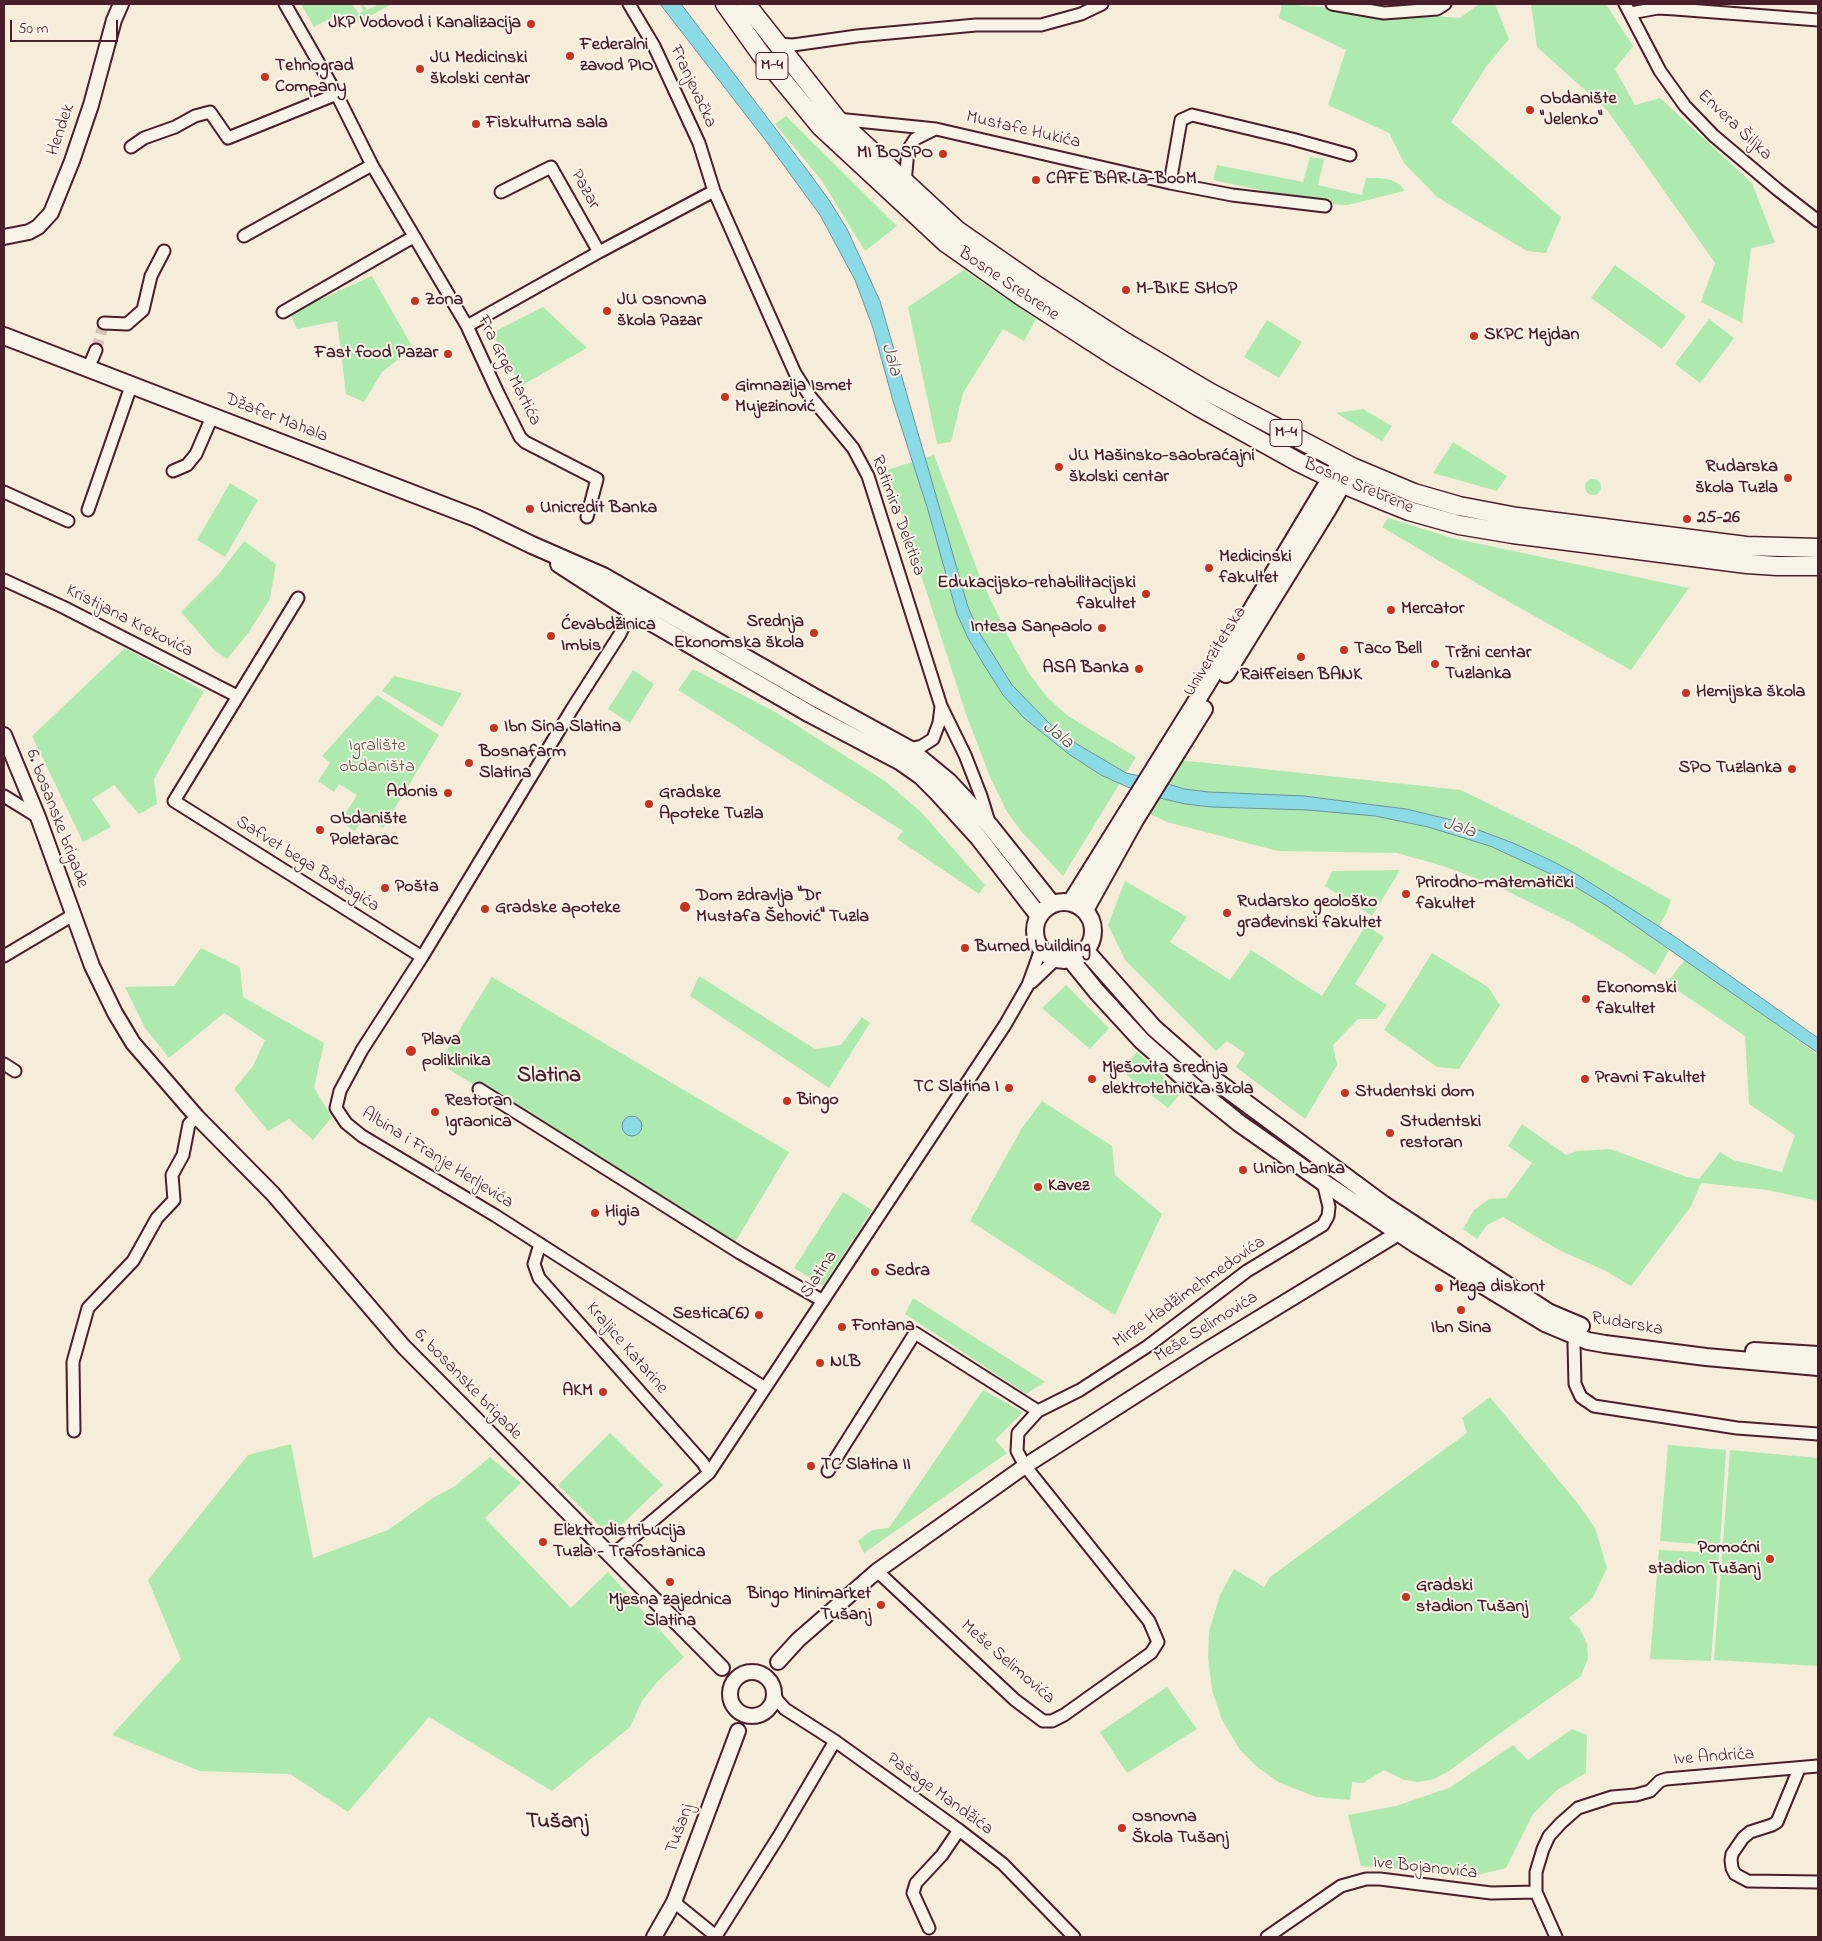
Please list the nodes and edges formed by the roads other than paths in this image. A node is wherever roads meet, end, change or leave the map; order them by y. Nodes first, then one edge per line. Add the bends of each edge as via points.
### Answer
1 (121, 4) edge
2 (285, 4) edge
3 (628, 4) edge
4 (725, 4) edge
5 (746, 4) edge
6 (1102, 4) edge
7 (1332, 4) edge
8 (1446, 4) edge
9 (1628, 8) edge
10 (1818, 20) edge
11 (777, 44) junction
12 (336, 93) junction
13 (837, 119) junction
14 (936, 128) junction
15 (131, 147) dead end
16 (1350, 155) dead end
17 (372, 166) junction
18 (905, 183) junction
19 (1170, 183) junction
20 (714, 191) junction
21 (500, 192) dead end
22 (1325, 206) dead end
23 (1818, 221) edge
24 (244, 236) dead end
25 (4, 238) edge
26 (415, 238) junction
27 (164, 251) dead end
28 (599, 252) junction
29 (283, 312) dead end
30 (104, 323) dead end
31 (467, 326) junction
32 (4, 336) edge
33 (96, 350) tunnel mouth
34 (88, 368) junction
35 (130, 384) junction
36 (212, 417) junction
37 (1346, 464) junction
38 (173, 471) dead end
39 (1337, 481) junction
40 (4, 492) edge
41 (88, 510) dead end
42 (587, 517) dead end
43 (68, 521) dead end
44 (532, 545) junction
45 (1818, 548) edge
46 (1818, 566) edge
47 (4, 580) edge
48 (638, 596) junction
49 (298, 598) dead end
50 (630, 610) junction
51 (238, 696) junction
52 (941, 706) junction
53 (4, 735) edge
54 (909, 749) junction
55 (4, 796) edge
56 (38, 817) junction
57 (990, 826) junction
58 (1052, 904) junction
59 (1078, 906) junction
60 (72, 915) junction
61 (1039, 916) junction
62 (1041, 949) junction
63 (1086, 951) junction
64 (4, 956) edge
65 (422, 957) junction
66 (1063, 959) junction
67 (1028, 985) junction
68 (4, 1064) edge
69 (15, 1071) dead end
70 (479, 1089) dead end
71 (197, 1117) junction
72 (1323, 1182) junction
73 (1403, 1226) junction
74 (540, 1244) junction
75 (823, 1301) junction
76 (1577, 1330) junction
77 (1818, 1355) edge
78 (1818, 1367) edge
79 (766, 1388) junction
80 (1038, 1411) junction
81 (74, 1431) dead end
82 (1818, 1434) edge
83 (1026, 1466) junction
84 (828, 1471) dead end
85 (709, 1473) junction
86 (610, 1556) junction
87 (877, 1571) junction
88 (778, 1662) junction
89 (722, 1668) junction
90 (750, 1673) junction
91 (730, 1689) junction
92 (773, 1689) junction
93 (734, 1709) junction
94 (754, 1717) junction
95 (738, 1731) junction
96 (835, 1741) junction
97 (1818, 1766) edge
98 (1799, 1769) junction
99 (959, 1830) junction
100 (1818, 1882) edge
101 (1536, 1892) junction
102 (674, 1902) junction
103 (929, 1928) dead end
104 (654, 1937) edge
105 (717, 1937) edge
106 (1074, 1937) edge
107 (1267, 1937) edge
108 (1556, 1937) edge

1 - 25 street, Hendek via 91,105 51,213 29,232
2 - 12 street, Fra Grge Martića
3 - 20 street, Franjevačka via 654,46 699,143
4 - 39 main road, Bosne Srebrene / M-4 via 760,53 821,127 946,243 1114,356 1199,407
5 - 11 main road, M-4
6 - 11 street via 1082,14 1041,25 976,25 793,45
7 - 8 street via 1384,13 1437,9
9 - 10 street
9 - 23 street, Envera Šiljka via 1660,71 1685,106 1714,136
11 - 13 main road, M-4
12 - 15 street via 228,138 210,112 144,138
12 - 17 street, Fra Grge Martića
13 - 14 street, Mustafe Hukića
13 - 18 main road, Bosne Srebrene / M-4
14 - 18 street via 915,139 908,150
14 - 19 street, Mustafe Hukića
16 - 19 street via 1192,115 1181,120
17 - 24 street
17 - 26 street, Fra Grge Martića
18 - 37 main road, Bosne Srebrene / M-4 via 958,232 1125,342 1209,392
19 - 22 street, Mustafe Hukića via 1232,195
20 - 28 street
20 - 52 street, Ratimira Deletisa via 795,373 853,448 868,476
21 - 28 street, Pazar via 551,167
26 - 29 street
26 - 31 street, Fra Grge Martića
27 - 30 street via 151,276 143,310 127,324
28 - 31 street
31 - 42 street, Fra Grge Martića via 520,437 597,479
32 - 34 main road, Džafer Mahala
33 - 34 street
34 - 35 main road, Džafer Mahala
35 - 36 main road, Džafer Mahala
35 - 41 street
36 - 38 street via 196,454 187,465
36 - 44 main road, Džafer Mahala via 476,518
37 - 39 main road, Univerzitetska
37 - 45 main road, Bosne Srebrene / M-4 via 1414,493 1517,517 1746,546
39 - 46 main road, Bosne Srebrene / M-4 via 1409,511 1504,533 1755,564
39 - 59 main road, Univerzitetska via 1207,684
40 - 43 street
44 - 48 main road, Džafer Mahala via 603,576
44 - 50 main road, Džafer Mahala
47 - 51 street, Kristijana Krekovića
48 - 50 street, Albina i Franje Herljevića
48 - 54 main road, Džafer Mahala
49 - 51 street
50 - 61 main road, Džafer Mahala via 921,776 978,837
50 - 65 street, Albina i Franje Herljevića via 620,634
51 - 65 street, Safvet bega Bašagića via 174,801
52 - 54 street, Ratimira Deletisa via 933,739
52 - 57 street, Ratimira Deletisa via 965,755
53 - 56 street, 6. bosanske brigade
54 - 57 main road, Džafer Mahala via 949,782
55 - 56 street
56 - 60 street, 6. bosanske brigade
57 - 58 main road, Džafer Mahala
58 - 59 main road via 1062,901
58 - 61 main road
59 - 63 main road via 1091,917 1094,926 1091,944
60 - 64 street, 6. bosanske brigade
60 - 71 street, 6. bosanske brigade via 92,966 133,1043
61 - 62 main road via 1035,933
62 - 66 main road
62 - 67 street, Slatina
63 - 66 main road via 1079,957
63 - 73 main road via 1154,1028 1204,1072 1384,1205
65 - 74 street, Albina i Franje Herljevića via 362,1050 340,1091 336,1108 346,1123 362,1136
66 - 67 street, Slatina
66 - 72 main road via 1142,1041 1193,1086
67 - 75 street, Slatina
68 - 69 street
70 - 75 street via 740,1253
71 - 81 street via 188,1124 183,1155 172,1175 174,1200 157,1218 133,1261 88,1308 73,1362
71 - 86 street, 6. bosanske brigade via 273,1194 403,1346
72 - 73 main road
72 - 80 street, Mirze Hadžimehmedovića via 1329,1207 1323,1225 1247,1271 1148,1346 1080,1390
73 - 76 main road, Rudarska via 1511,1303 1545,1323
73 - 83 street, Meše Selimovića
74 - 79 street, Albina i Franje Herljevića
74 - 85 street, Kraljice Katarine via 534,1264 538,1278
75 - 79 street, Slatina
76 - 77 main road, Rudarska via 1707,1348
76 - 78 main road, Rudarska via 1588,1341 1605,1344 1706,1358
76 - 82 street via 1575,1384 1581,1397 1594,1406 1737,1428
79 - 85 street, Slatina
80 - 83 street, Mirze Hadžimehmedovića via 1018,1433 1017,1451
80 - 84 street via 915,1333
83 - 87 street, Meše Selimovića
83 - 87 street, Meše Selimovića via 1150,1621 1158,1642 1151,1653 1064,1715 1050,1722 1036,1717
85 - 86 street, Slatina
86 - 89 street, 6. bosanske brigade
87 - 88 street, Meše Selimovića via 798,1640
88 - 90 street
88 - 92 street
89 - 90 street
89 - 91 street
90 - 91 street via 737,1677
90 - 92 street via 769,1680
91 - 93 street
92 - 94 street via 774,1700 766,1711
92 - 96 street, Pašage Mandžića via 785,1709
93 - 94 street
93 - 95 street
94 - 95 street
95 - 102 street, Tušanj
96 - 99 street, Pašage Mandžića
96 - 105 street
97 - 98 street, Ive Andrića
98 - 100 street via 1776,1822 1743,1838 1732,1854 1732,1868 1735,1874 1748,1881
98 - 101 street, Ive Andrića via 1666,1779 1650,1791 1585,1804 1549,1836 1537,1865
99 - 103 street via 942,1855 916,1883 913,1893
99 - 106 street, Pašage Mandžića via 1003,1864
101 - 107 street, Ive Bojanovića via 1491,1893 1366,1879 1342,1884
101 - 108 street, Ive Andrića
102 - 104 street, Tušanj
102 - 105 street

